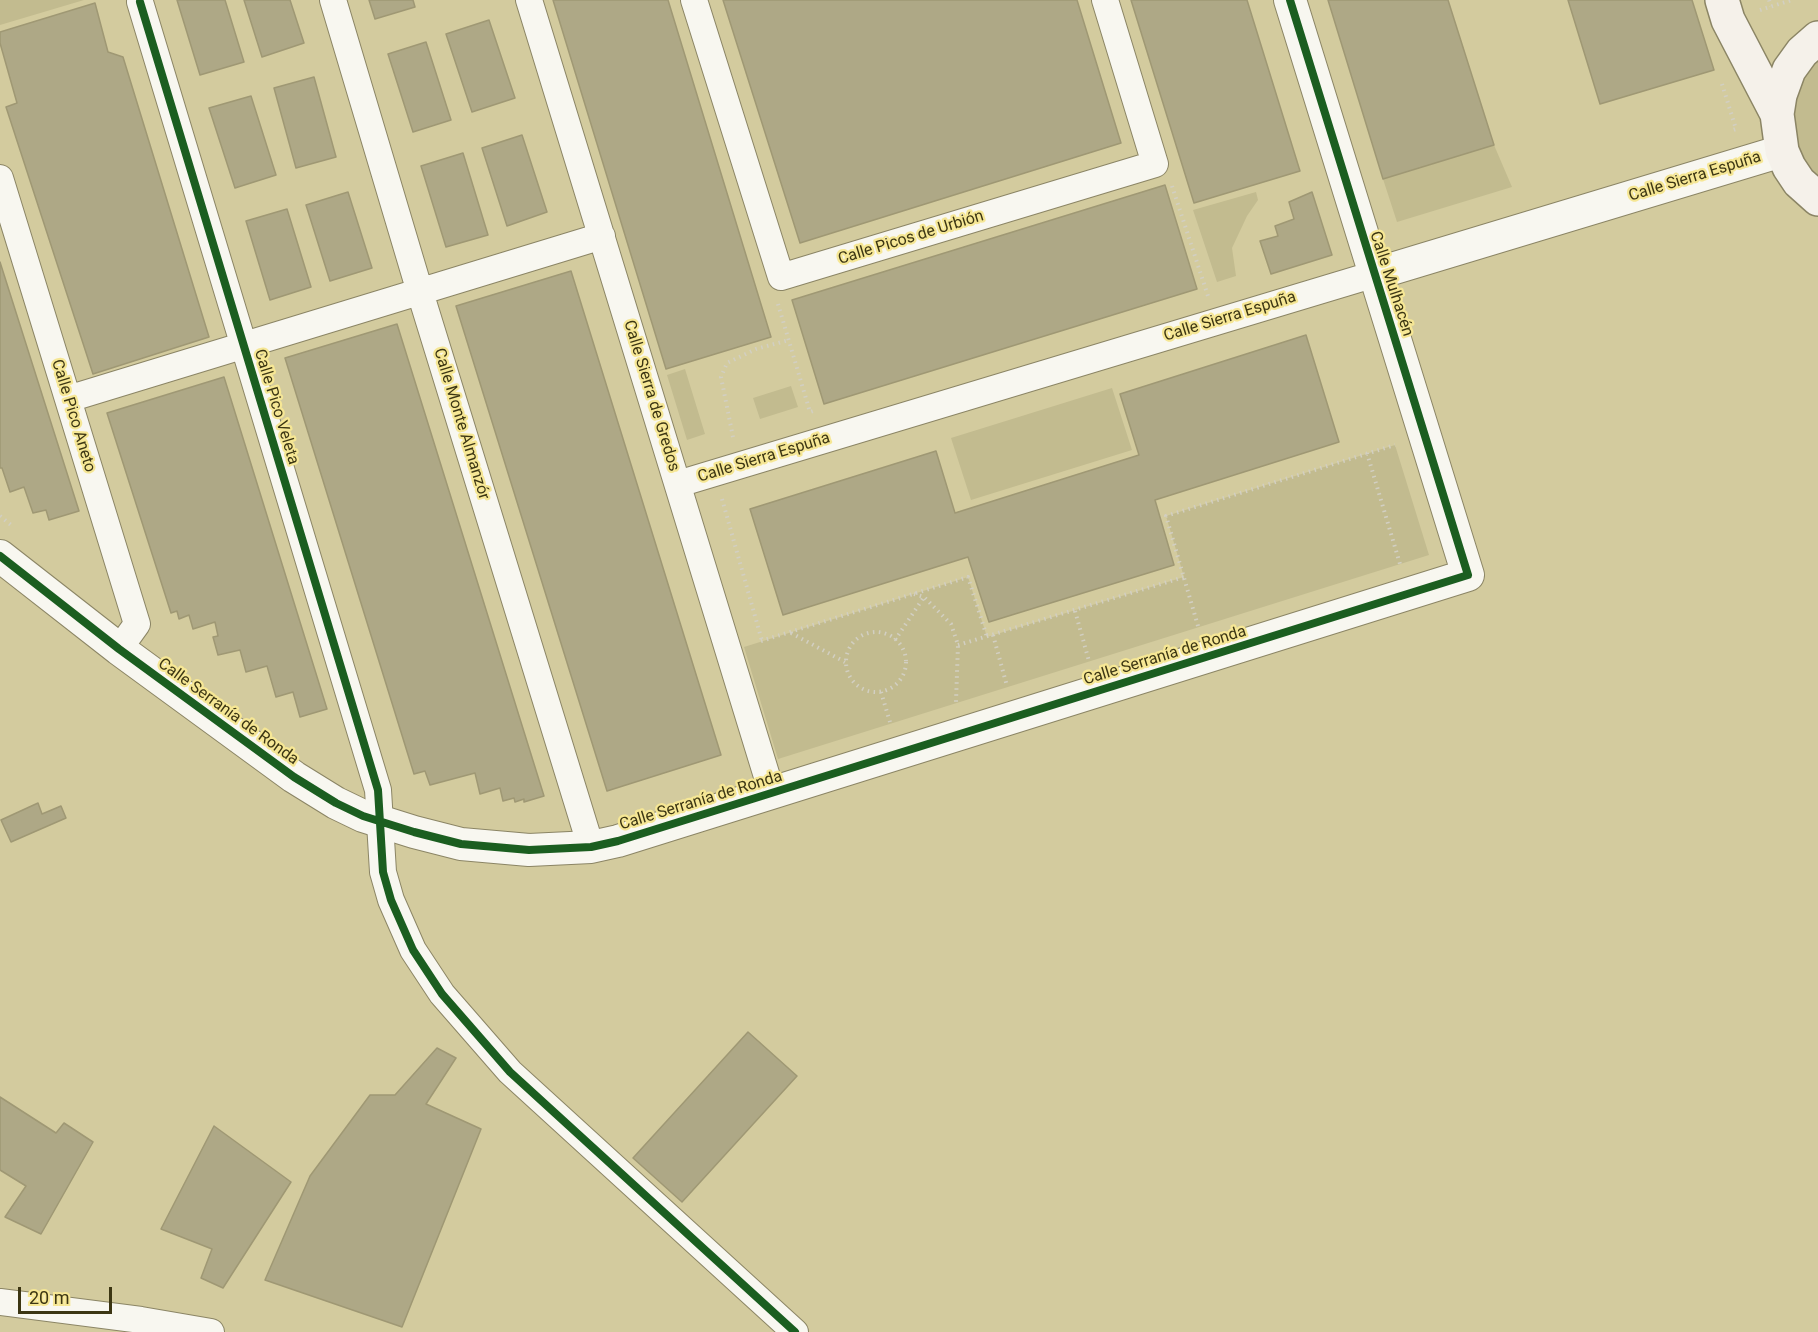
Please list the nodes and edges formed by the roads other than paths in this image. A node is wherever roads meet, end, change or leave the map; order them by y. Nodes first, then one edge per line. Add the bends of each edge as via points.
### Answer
1 (333, 0) edge
2 (530, 0) edge
3 (694, 0) edge
4 (1105, 0) edge
5 (1290, 0) edge
6 (1722, 0) edge
7 (140, 2) dead end
8 (1818, 38) edge
9 (1777, 114) junction
10 (1782, 151) junction
11 (0, 178) edge
12 (1818, 199) edge
13 (602, 236) junction
14 (1375, 274) junction
15 (420, 292) junction
16 (243, 345) junction
17 (68, 399) junction
18 (678, 484) junction
19 (0, 556) edge
20 (1468, 575) joint
21 (119, 649) junction
22 (772, 793) junction
23 (379, 821) junction
24 (591, 847) junction
25 (0, 1302) edge
26 (211, 1332) edge
27 (795, 1332) edge

1 - 15 street, Calle Monte Almanzór
2 - 13 street, Calle Sierra de Gredos
3 - 4 street, Calle Picos de Urbión via 781,277 1155,164
5 - 14 street, Calle Mulhacén
6 - 9 main road via 1728,20
7 - 16 street, Calle Pico Veleta
8 - 9 main road via 1789,70
9 - 10 main road
10 - 12 main road via 1799,182
10 - 14 street, Calle Sierra Espuña
11 - 17 street, Calle Pico Aneto
13 - 15 street
13 - 18 street, Calle Sierra de Gredos
14 - 18 street, Calle Sierra Espuña
14 - 20 street, Calle Mulhacén
15 - 16 street
15 - 24 street, Calle Monte Almanzór
16 - 17 street
16 - 23 street, Calle Pico Veleta via 378,790
17 - 21 street, Calle Pico Aneto via 137,624
18 - 22 street, Calle Sierra de Gredos
19 - 21 street, Calle Serranía de Ronda
20 - 22 street, Calle Serranía de Ronda
21 - 23 street, Calle Serranía de Ronda via 294,777 336,803
22 - 24 street, Calle Serranía de Ronda
23 - 24 street, Calle Serranía de Ronda via 461,844 530,850
23 - 27 street, Calle Pico Veleta via 383,872 398,917 427,972 462,1020 510,1072
25 - 26 street

